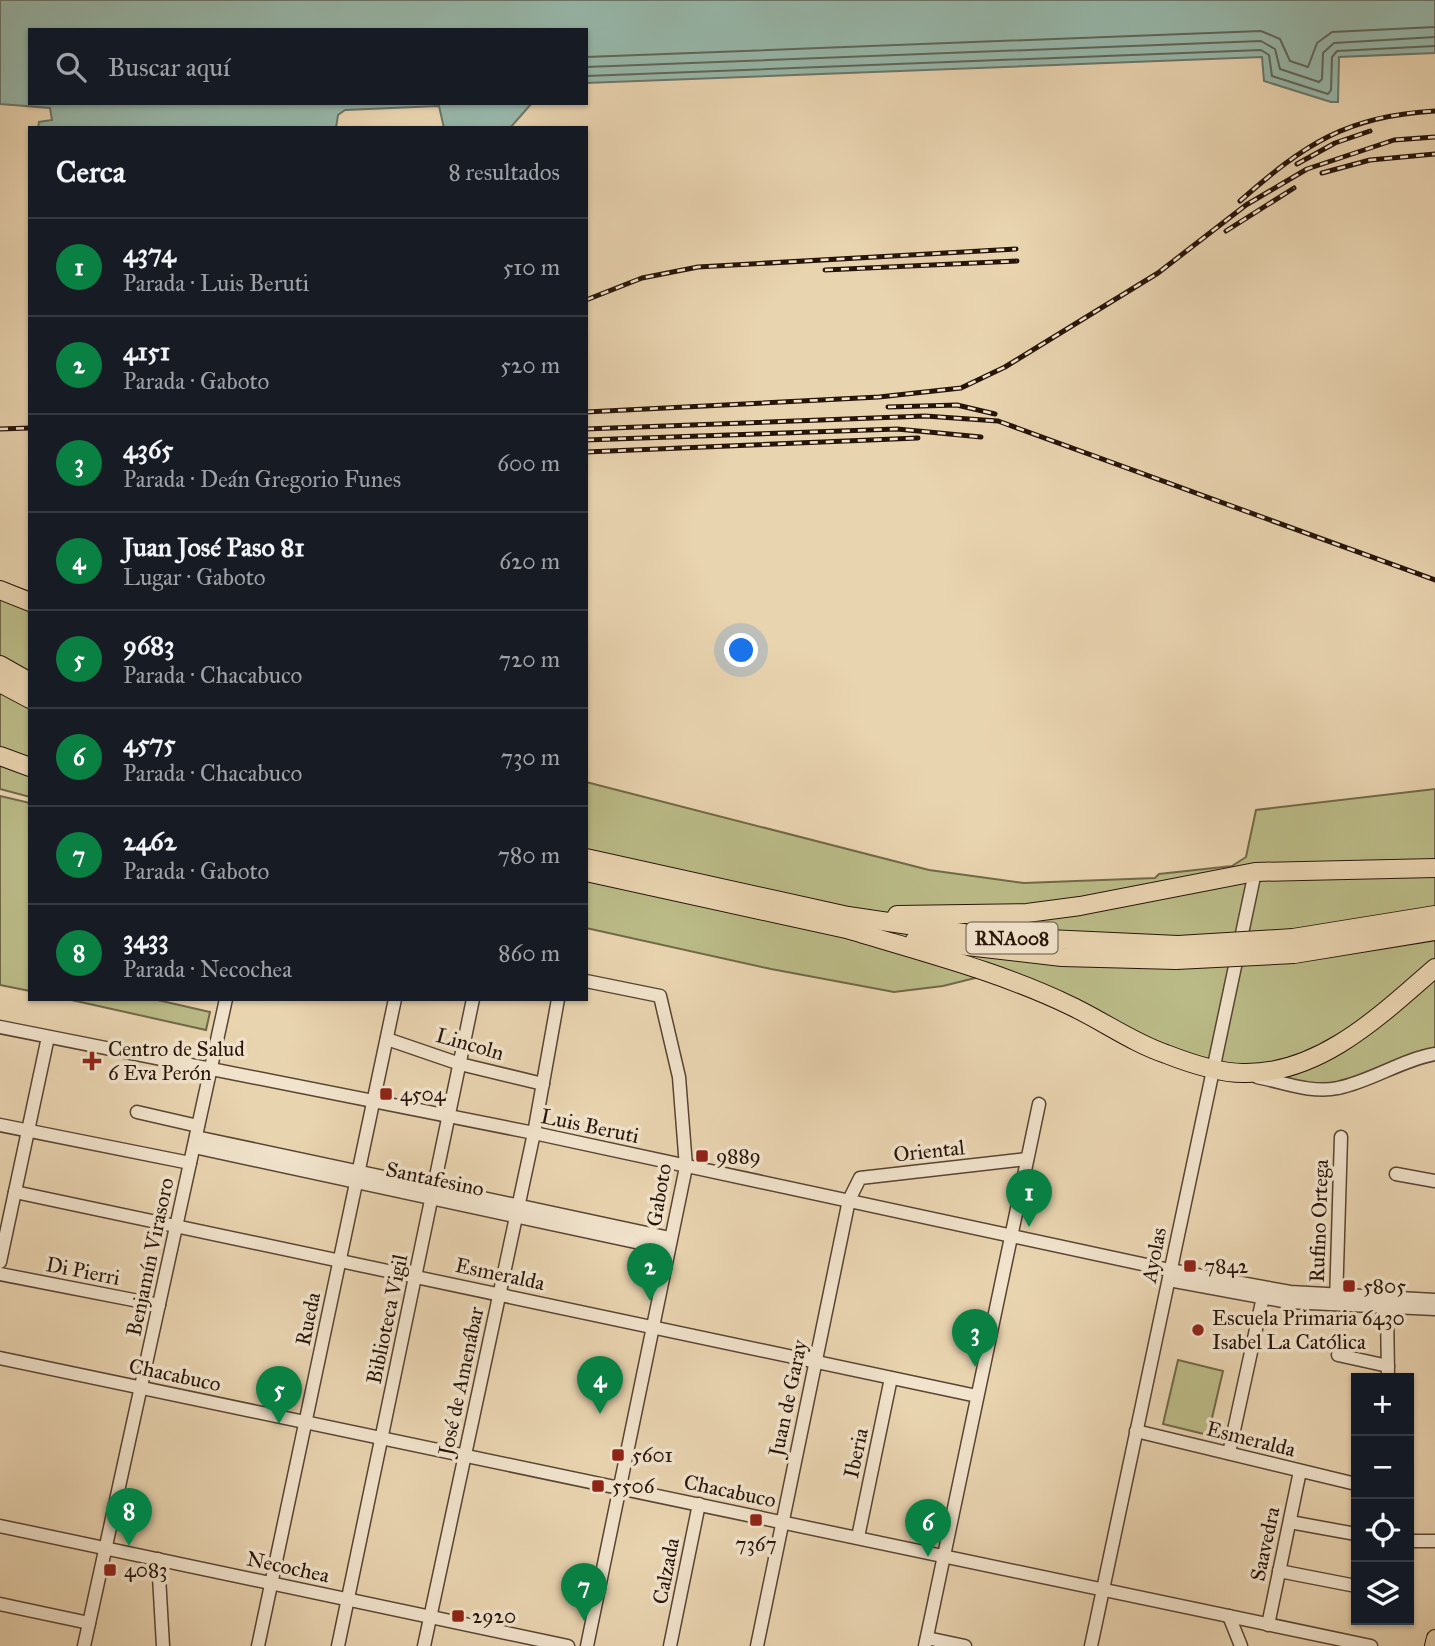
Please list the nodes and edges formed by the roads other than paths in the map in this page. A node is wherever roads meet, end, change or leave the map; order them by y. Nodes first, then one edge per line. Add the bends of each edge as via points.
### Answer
1 (0, 590) edge
2 (28, 601) edge
3 (0, 665) edge
4 (28, 681) edge
5 (0, 683) edge
6 (28, 698) edge
7 (0, 756) edge
8 (28, 766) edge
9 (588, 858) edge
10 (1435, 868) edge
11 (588, 872) edge
12 (1255, 872) junction
13 (1435, 915) edge
14 (849, 923) junction
15 (1435, 931) edge
16 (1293, 946) junction
17 (1435, 968) edge
18 (588, 981) edge
19 (226, 1001) edge
20 (396, 1001) edge
21 (473, 1001) edge
22 (558, 1001) edge
23 (0, 1027) edge
24 (48, 1037) junction
25 (387, 1039) junction
26 (1435, 1054) edge
27 (460, 1064) junction
28 (1213, 1067) junction
29 (211, 1068) junction
30 (1243, 1073) junction
31 (543, 1084) junction
32 (374, 1101) junction
33 (1039, 1104) dead end
34 (137, 1112) dead end
35 (449, 1116) junction
36 (0, 1125) edge
37 (28, 1131) junction
38 (534, 1133) junction
39 (196, 1137) junction
40 (1341, 1137) dead end
41 (1027, 1159) junction
42 (190, 1163) junction
43 (686, 1167) junction
44 (1396, 1174) dead end
45 (358, 1177) junction
46 (1435, 1181) edge
47 (15, 1192) junction
48 (433, 1193) junction
49 (849, 1200) junction
50 (517, 1211) junction
51 (177, 1226) junction
52 (1012, 1235) junction
53 (669, 1244) junction
54 (340, 1259) junction
55 (0, 1262) edge
56 (0, 1274) edge
57 (1169, 1275) junction
58 (415, 1276) junction
59 (499, 1294) junction
60 (1263, 1297) junction
61 (1336, 1300) junction
62 (1435, 1300) edge
63 (159, 1305) junction
64 (1387, 1307) junction
65 (1435, 1309) edge
66 (652, 1327) junction
67 (1338, 1354) dead end
68 (0, 1358) edge
69 (815, 1362) junction
70 (1388, 1372) edge
71 (891, 1378) junction
72 (141, 1387) junction
73 (977, 1395) junction
74 (305, 1423) junction
75 (1136, 1431) junction
76 (381, 1438) junction
77 (1229, 1453) junction
78 (465, 1456) junction
79 (1300, 1471) junction
80 (1351, 1484) edge
81 (619, 1488) junction
82 (699, 1504) junction
83 (783, 1521) junction
84 (1290, 1522) junction
85 (0, 1526) edge
86 (1351, 1533) edge
87 (858, 1537) junction
88 (1414, 1541) edge
89 (1435, 1541) edge
90 (106, 1548) junction
91 (945, 1555) junction
92 (158, 1559) junction
93 (1279, 1571) junction
94 (271, 1583) junction
95 (1351, 1585) edge
96 (1103, 1590) junction
97 (347, 1599) junction
98 (0, 1604) edge
99 (1229, 1616) junction
100 (430, 1617) junction
101 (89, 1623) junction
102 (1268, 1625) junction
103 (1435, 1638) edge
104 (926, 1642) edge
105 (84, 1646) edge
106 (163, 1646) edge
107 (258, 1646) edge
108 (338, 1646) edge
109 (424, 1646) edge
110 (568, 1646) edge
111 (587, 1646) edge
112 (670, 1646) edge
113 (757, 1646) edge
114 (965, 1646) edge
115 (1091, 1646) edge
116 (1241, 1646) edge
117 (1370, 1646) edge
118 (1433, 1646) edge

1 - 2 highway
3 - 4 highway
5 - 6 highway
7 - 8 highway
9 - 14 highway, RNA008
10 - 12 highway
11 - 14 highway, RNA008
12 - 14 highway via 1137,898 1027,913
12 - 28 street, Ayolas
13 - 16 highway, RNA008
14 - 16 highway, RNA008, bridge via 1177,952
14 - 28 highway, RNA008 via 995,973 1071,1005 1165,1054
15 - 16 highway, RNA008
17 - 30 highway via 1370,1026 1315,1056 1284,1067
18 - 43 street, Gaboto via 660,996 679,1077
19 - 29 street, Benjamín Virasoro
20 - 25 street, Rueda
21 - 27 street, Biblioteca Vigil
22 - 31 street, José de Amenábar
23 - 24 street, Luis Beruti
24 - 29 street, Luis Beruti
24 - 37 street
25 - 27 street, Lincoln
25 - 32 street, Rueda
26 - 30 street via 1337,1089 1314,1090
27 - 31 street, Lincoln
27 - 35 street, Biblioteca Vigil
28 - 30 highway
28 - 57 street, Ayolas
29 - 32 street, Luis Beruti
29 - 39 street, Benjamín Virasoro
31 - 38 street, José de Amenábar
32 - 35 street, Luis Beruti
32 - 45 street, Rueda
33 - 41 street
34 - 39 street, Santafesino
35 - 38 street, Luis Beruti
35 - 48 street, Biblioteca Vigil
36 - 37 street
37 - 42 street
37 - 47 street
38 - 43 street, Luis Beruti
38 - 50 street, José de Amenábar
39 - 42 street, Benjamín Virasoro
39 - 45 street, Santafesino
40 - 61 street, Rufino Ortega
41 - 49 street, Oriental via 860,1178
41 - 52 street
42 - 51 street, Benjamín Virasoro
43 - 49 street, Luis Beruti
43 - 53 street, Gaboto
44 - 46 street
45 - 48 street, Santafesino
45 - 54 street, Rueda
47 - 51 street, Esmeralda
47 - 55 street
48 - 50 street, Santafesino
48 - 58 street, Biblioteca Vigil
49 - 52 street, Luis Beruti
49 - 69 street, Juan de Garay
50 - 53 street, Santafesino
50 - 59 street, José de Amenábar
51 - 54 street, Esmeralda
51 - 63 street, Benjamín Virasoro
52 - 57 street, Luis Beruti
52 - 73 street
53 - 66 street, Gaboto
54 - 58 street, Esmeralda
54 - 74 street, Rueda
56 - 63 street, Di Pierri
57 - 60 street
57 - 61 street
57 - 75 street, Ayolas
58 - 59 street, Esmeralda
58 - 76 street, Biblioteca Vigil
59 - 66 street, Esmeralda
59 - 78 street, José de Amenábar
60 - 61 street
60 - 77 street
61 - 62 street
61 - 64 street
63 - 72 street, Benjamín Virasoro
64 - 65 street
64 - 70 street
66 - 69 street, Esmeralda
66 - 81 street, Gaboto
67 - 70 street
68 - 72 street, Chacabuco
69 - 71 street, Esmeralda
69 - 83 street, Juan de Garay
71 - 73 street, Esmeralda
71 - 87 street, Iberia
72 - 74 street, Chacabuco
72 - 90 street, Benjamín Virasoro
73 - 91 street
74 - 76 street, Chacabuco
74 - 94 street, Rueda
75 - 77 street, Esmeralda
75 - 96 street, Ayolas
76 - 78 street, Chacabuco
76 - 97 street, Biblioteca Vigil
77 - 79 street, Esmeralda
78 - 81 street, Chacabuco
78 - 100 street, José de Amenábar
79 - 80 street, Esmeralda
79 - 84 street, Saavedra
81 - 82 street, Chacabuco
81 - 111 street, Gaboto
82 - 83 street, Chacabuco
82 - 112 street, Calzada
83 - 87 street, Chacabuco
83 - 113 street, Juan de Garay
84 - 86 street
84 - 93 street, Saavedra
85 - 90 street, Necochea
87 - 91 street, Chacabuco
88 - 89 street
90 - 92 street, Necochea
90 - 101 street, Benjamín Virasoro
91 - 96 street, Chacabuco
91 - 104 street
92 - 94 street, Necochea
92 - 106 street
93 - 95 street
93 - 102 street, Saavedra
94 - 97 street, Necochea
94 - 107 street, Rueda
96 - 99 street, Chacabuco
96 - 115 street, Ayolas
97 - 100 street, Necochea
97 - 108 street, Biblioteca Vigil
98 - 101 street
99 - 102 street, Chacabuco
99 - 116 street
100 - 109 street, José de Amenábar
100 - 110 street, Necochea
101 - 105 street, Benjamín Virasoro
102 - 117 street, Chacabuco
103 - 118 main road
104 - 114 street

